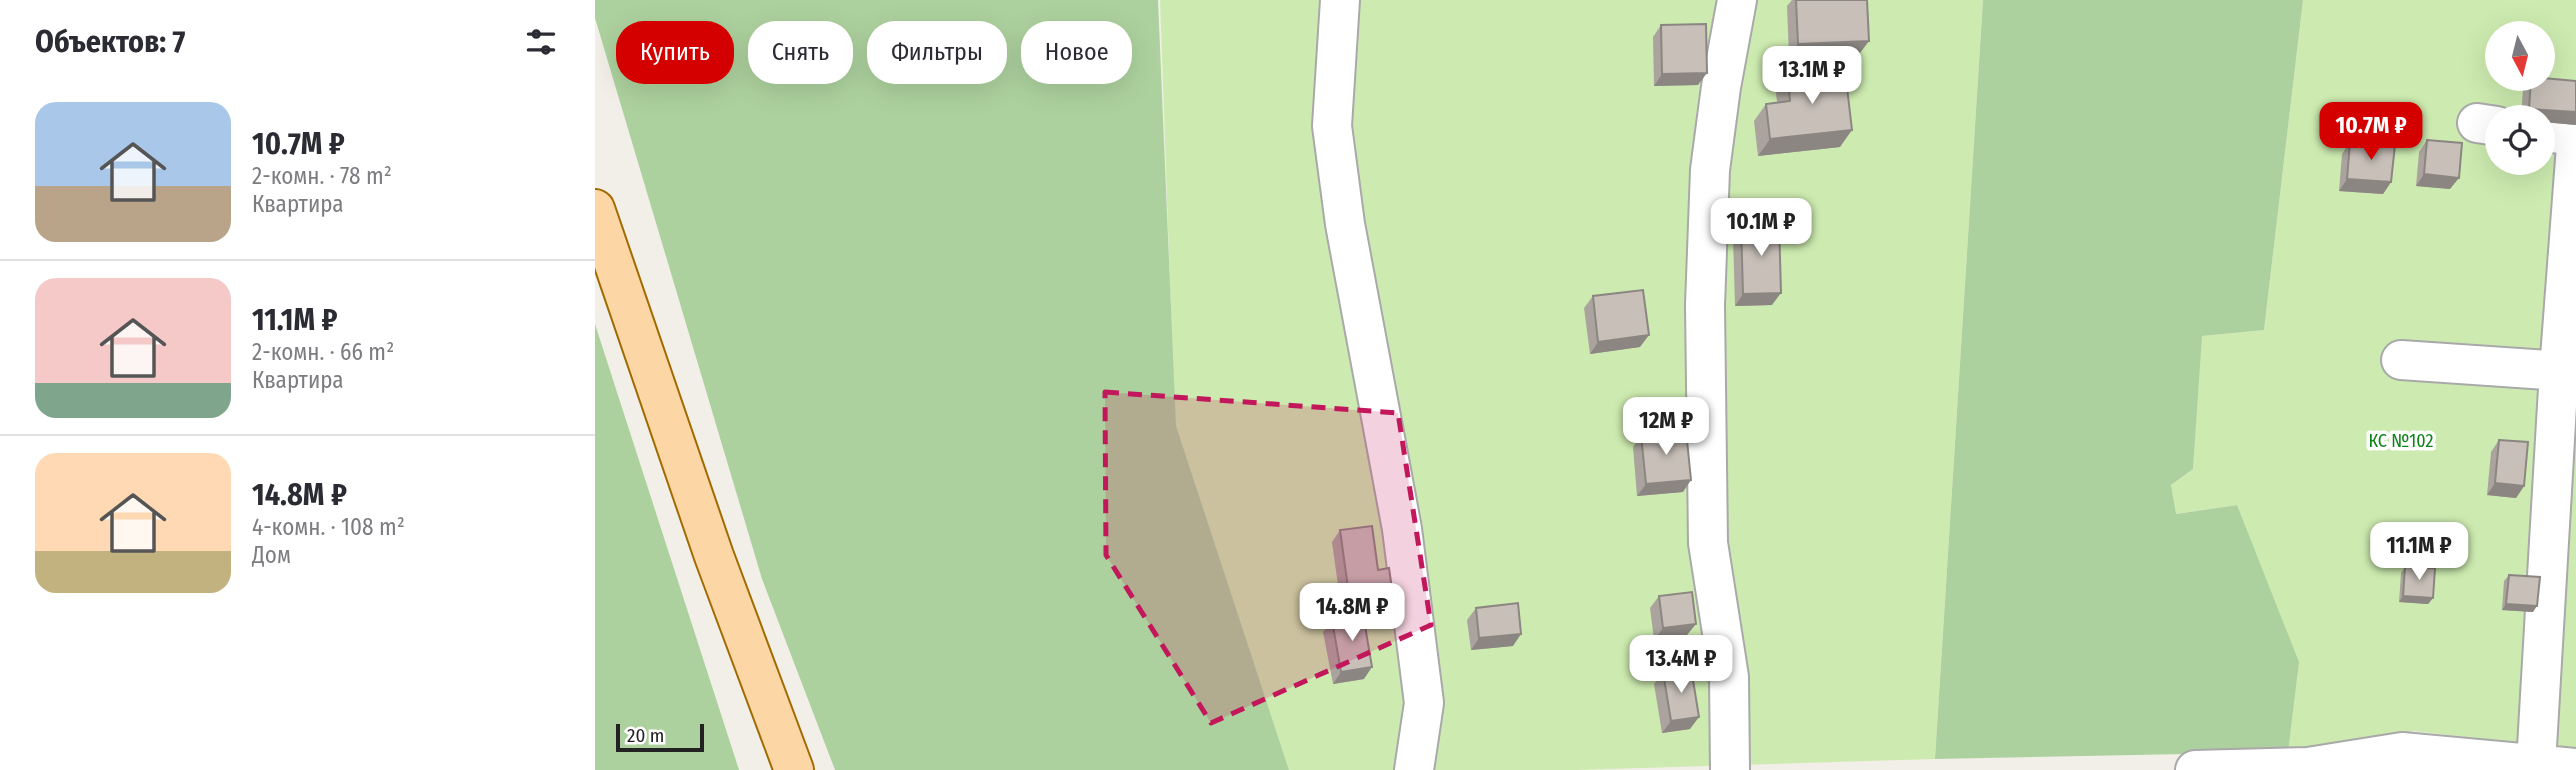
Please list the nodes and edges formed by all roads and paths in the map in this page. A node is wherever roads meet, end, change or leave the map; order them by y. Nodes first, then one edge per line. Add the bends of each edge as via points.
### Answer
1 (1340, 0) edge
2 (1737, 0) edge
3 (2555, 133) edge
4 (2576, 136) edge
5 (2576, 146) edge
6 (595, 209) edge
7 (2401, 360) dead end
8 (2568, 372) edge
9 (2536, 764) junction
10 (2576, 768) edge
11 (794, 770) edge
12 (1414, 770) edge
13 (1730, 770) edge
14 (2195, 770) edge

1 - 12 street via 1332,126 1345,225 1404,543 1424,703
2 - 13 street via 1710,170 1705,305 1708,543 1729,677
3 - 4 street
5 - 8 street
6 - 11 main road via 714,556
7 - 8 street
8 - 9 street
9 - 10 street
9 - 14 street via 2402,752 2308,767

